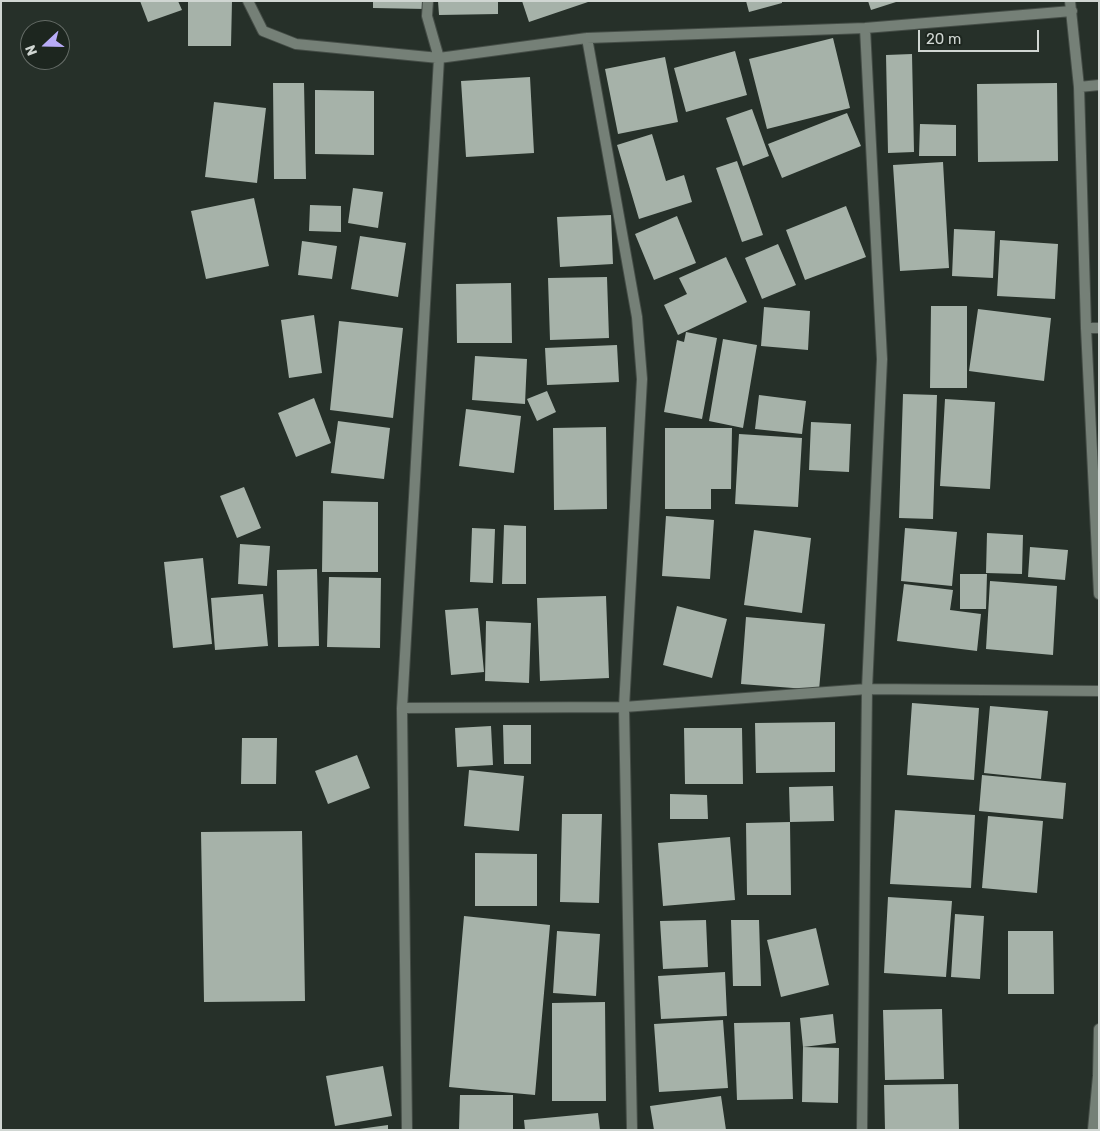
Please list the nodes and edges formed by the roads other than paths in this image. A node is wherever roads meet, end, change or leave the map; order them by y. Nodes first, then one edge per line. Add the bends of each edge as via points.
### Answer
1 (248, 1) edge
2 (428, 1) edge
3 (1071, 6) edge
4 (864, 28) junction
5 (587, 38) junction
6 (439, 58) junction
7 (1099, 85) edge
8 (1079, 87) junction
9 (1086, 328) junction
10 (1099, 328) edge
11 (1099, 594) edge
12 (867, 689) junction
13 (1099, 691) edge
14 (624, 707) junction
15 (402, 708) junction
16 (1099, 1029) edge
17 (407, 1130) edge
18 (632, 1130) edge
19 (862, 1130) edge
20 (1093, 1130) edge

1 - 6 street via 263,31 296,44
2 - 6 street via 427,16
3 - 4 street
3 - 8 street
4 - 5 street
4 - 12 street via 882,359
5 - 6 street
5 - 14 street via 638,317 642,379
6 - 15 street
7 - 8 street
8 - 9 street
9 - 10 street
9 - 11 street
12 - 13 street
12 - 14 street
12 - 19 street
14 - 15 street
14 - 18 street
15 - 17 street
16 - 20 street

